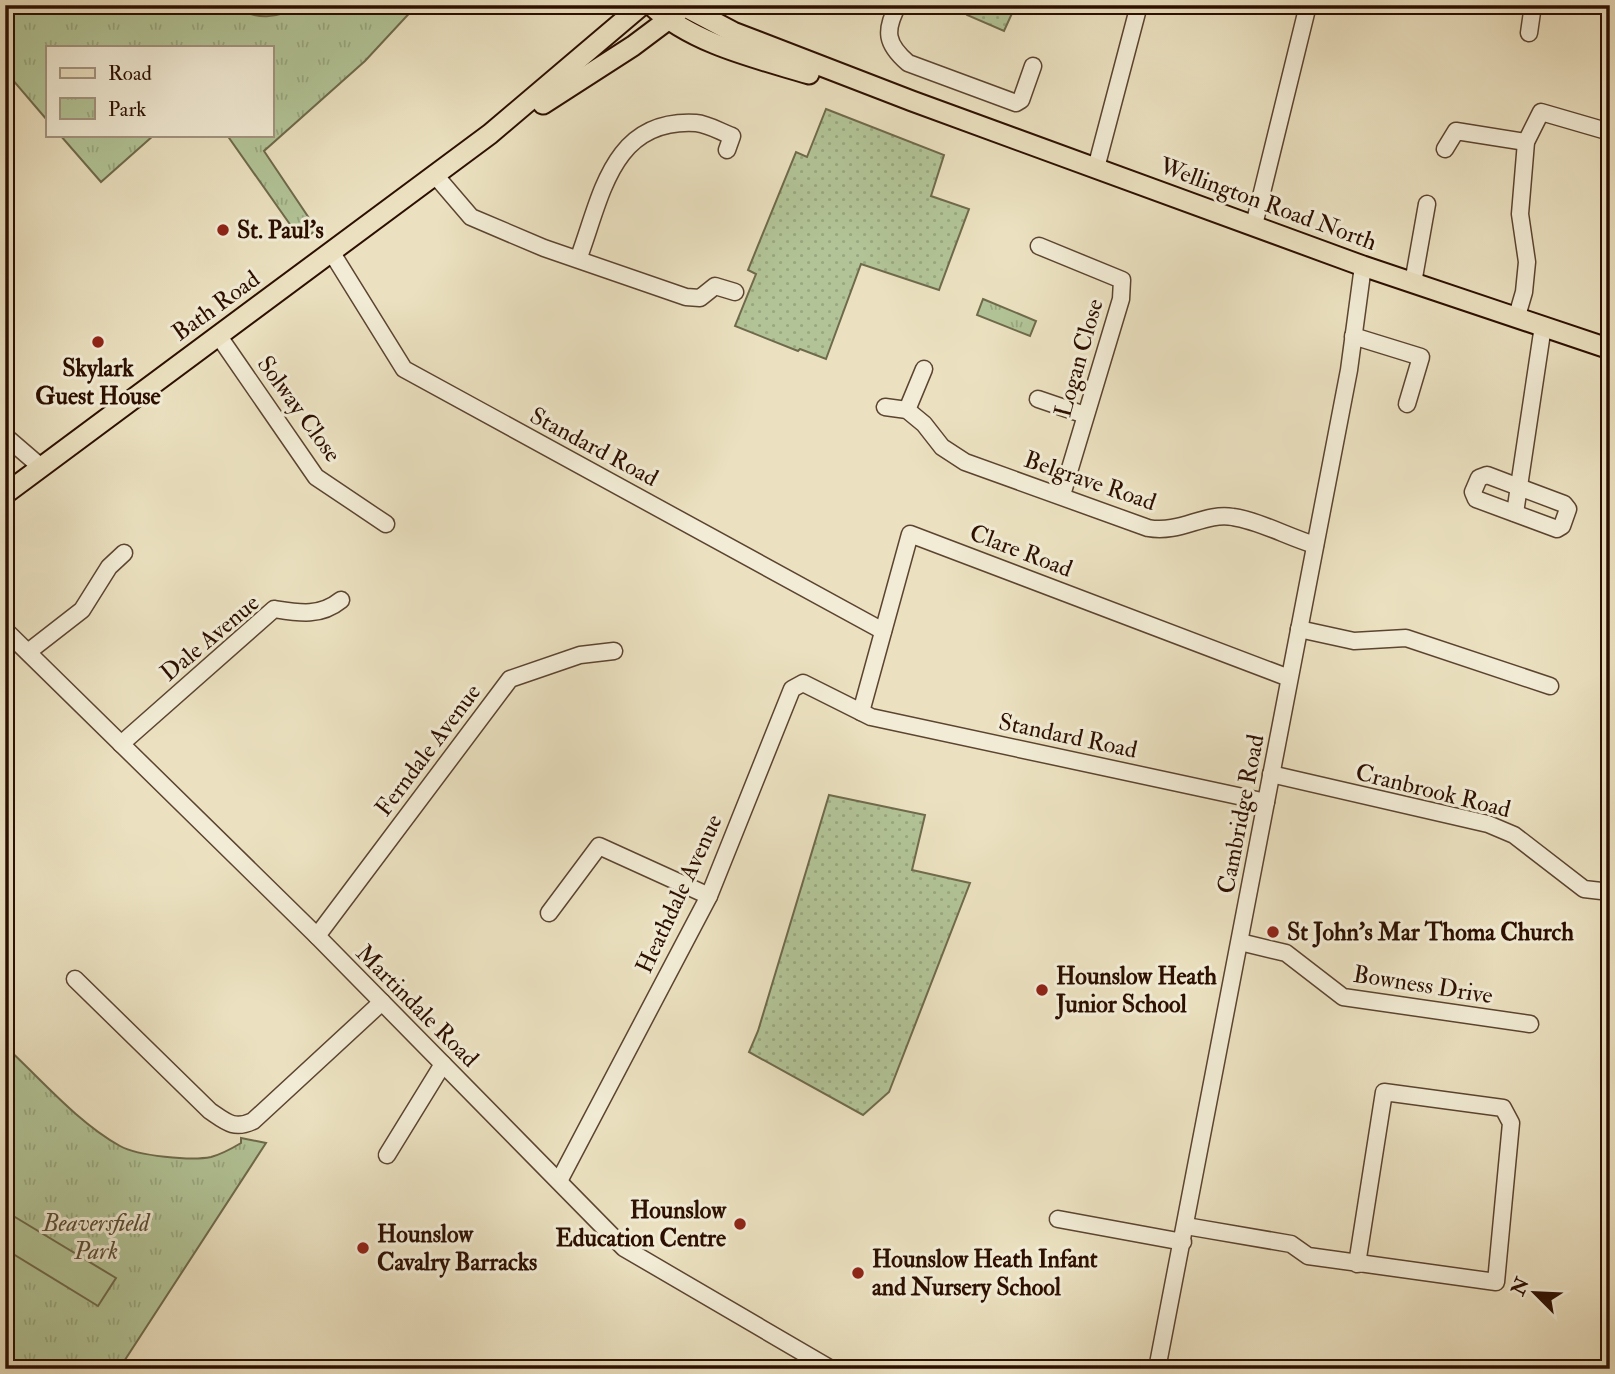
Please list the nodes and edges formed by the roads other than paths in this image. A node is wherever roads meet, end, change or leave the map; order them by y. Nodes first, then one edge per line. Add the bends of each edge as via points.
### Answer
1 (898, 5) edge
2 (1139, 5) edge
3 (1308, 5) edge
4 (1533, 5) edge
5 (684, 6) edge
6 (655, 11) edge
7 (1529, 33) dead end
8 (1033, 66) dead end
9 (912, 101) junction
10 (1604, 130) dead end
11 (490, 134) junction
12 (1526, 142) junction
13 (1445, 149) dead end
14 (727, 150) dead end
15 (1096, 167) junction
16 (435, 175) junction
17 (1427, 204) dead end
18 (1254, 225) junction
19 (1039, 246) dead end
20 (332, 253) junction
21 (579, 257) junction
22 (1363, 266) junction
23 (1413, 283) junction
24 (735, 292) dead end
25 (1517, 316) junction
26 (1542, 326) junction
27 (218, 335) junction
28 (1353, 336) junction
29 (1610, 349) edge
30 (924, 369) dead end
31 (1038, 399) dead end
32 (1407, 404) dead end
33 (885, 407) dead end
34 (907, 410) junction
35 (1085, 415) junction
36 (5, 436) edge
37 (41, 467) junction
38 (1519, 487) junction
39 (5, 494) edge
40 (1062, 495) junction
41 (1515, 513) junction
42 (386, 524) dead end
43 (1315, 545) junction
44 (124, 553) dead end
45 (341, 600) dead end
46 (1299, 629) junction
47 (5, 630) edge
48 (883, 631) junction
49 (614, 651) dead end
50 (28, 652) junction
51 (1289, 678) junction
52 (1550, 686) dead end
53 (861, 712) junction
54 (121, 744) junction
55 (1271, 774) junction
56 (1266, 802) junction
57 (1610, 892) edge
58 (709, 895) junction
59 (550, 913) dead end
60 (317, 936) junction
61 (1240, 942) junction
62 (75, 979) dead end
63 (382, 1002) junction
64 (1530, 1024) dead end
65 (443, 1064) junction
66 (387, 1155) dead end
67 (559, 1181) junction
68 (1058, 1219) dead end
69 (1185, 1234) junction
70 (1357, 1264) junction
71 (831, 1369) edge
72 (1157, 1369) edge

1 - 8 street via 888,28 894,51 908,63 1016,103
2 - 15 street
3 - 18 street
4 - 7 street
5 - 6 main road, Bath Road
5 - 9 main road, Wellington Road North via 733,32
6 - 9 main road, Wellington Road North via 705,39 768,62
6 - 11 main road, Bath Road
6 - 11 main road, Bath Road via 557,96
9 - 15 main road, Wellington Road North
10 - 12 street via 1541,112
11 - 16 main road, Bath Road
12 - 13 street via 1456,131
12 - 25 street via 1520,214 1527,262
14 - 21 street via 732,136 698,123 662,125 632,140 616,159
15 - 18 main road, Wellington Road North
16 - 20 main road, Bath Road
16 - 21 street via 471,217 544,248
17 - 23 street
18 - 22 main road, Wellington Road North
19 - 35 street, Logan Close via 1122,280 1121,299
20 - 27 main road, Bath Road
20 - 48 street, Standard Road via 404,369
21 - 24 street via 686,297 699,298 715,286
22 - 23 main road, Wellington Road North
22 - 28 street, Cambridge Road
23 - 25 main road, Wellington Road North
25 - 26 main road, Wellington Road North
26 - 29 main road, Wellington Road North
26 - 38 street
27 - 37 main road, Bath Road
27 - 42 street, Solway Close via 316,477
28 - 32 street via 1421,357
28 - 43 street, Cambridge Road
30 - 34 street
31 - 35 street
33 - 34 street
34 - 40 street, Belgrave Road via 942,447 964,462
35 - 40 street, Logan Close
36 - 37 street
37 - 39 main road, Bath Road
38 - 41 street
38 - 41 street via 1487,475 1479,478 1473,492 1476,499
38 - 41 street via 1568,509 1557,529
40 - 43 street, Belgrave Road via 1164,531 1232,517
43 - 46 street, Cambridge Road
44 - 50 street via 109,567 82,610
45 - 54 street, Dale Avenue via 328,610 304,614 274,609
46 - 51 street, Cambridge Road
46 - 52 street via 1354,641 1406,638
47 - 50 street, Martindale Road
48 - 51 street, Clare Road via 910,534
48 - 53 street, Clare Road
49 - 60 street, Ferndale Avenue via 580,655 510,679
50 - 54 street, Martindale Road
51 - 55 street, Cambridge Road
53 - 56 street, Standard Road
53 - 58 street, Heathdale Avenue via 803,683 792,689
54 - 60 street, Martindale Road
55 - 56 street, Cambridge Road
55 - 57 street, Cranbrook Road via 1488,824 1514,835 1584,889
56 - 61 street, Cambridge Road
58 - 59 street via 599,846
58 - 67 street, Heathdale Avenue
60 - 63 street, Martindale Road
61 - 64 street, Bowness Drive via 1286,953 1343,998
61 - 69 street, Cambridge Road
62 - 63 street via 231,1126 253,1121
63 - 65 street, Martindale Road
65 - 66 street
65 - 67 street, Martindale Road
67 - 71 street, Martindale Road via 624,1248
68 - 69 street
69 - 70 street via 1291,1244 1308,1256
69 - 72 street, Cambridge Road
70 - 70 street via 1496,1282 1511,1123 1503,1108 1384,1092

